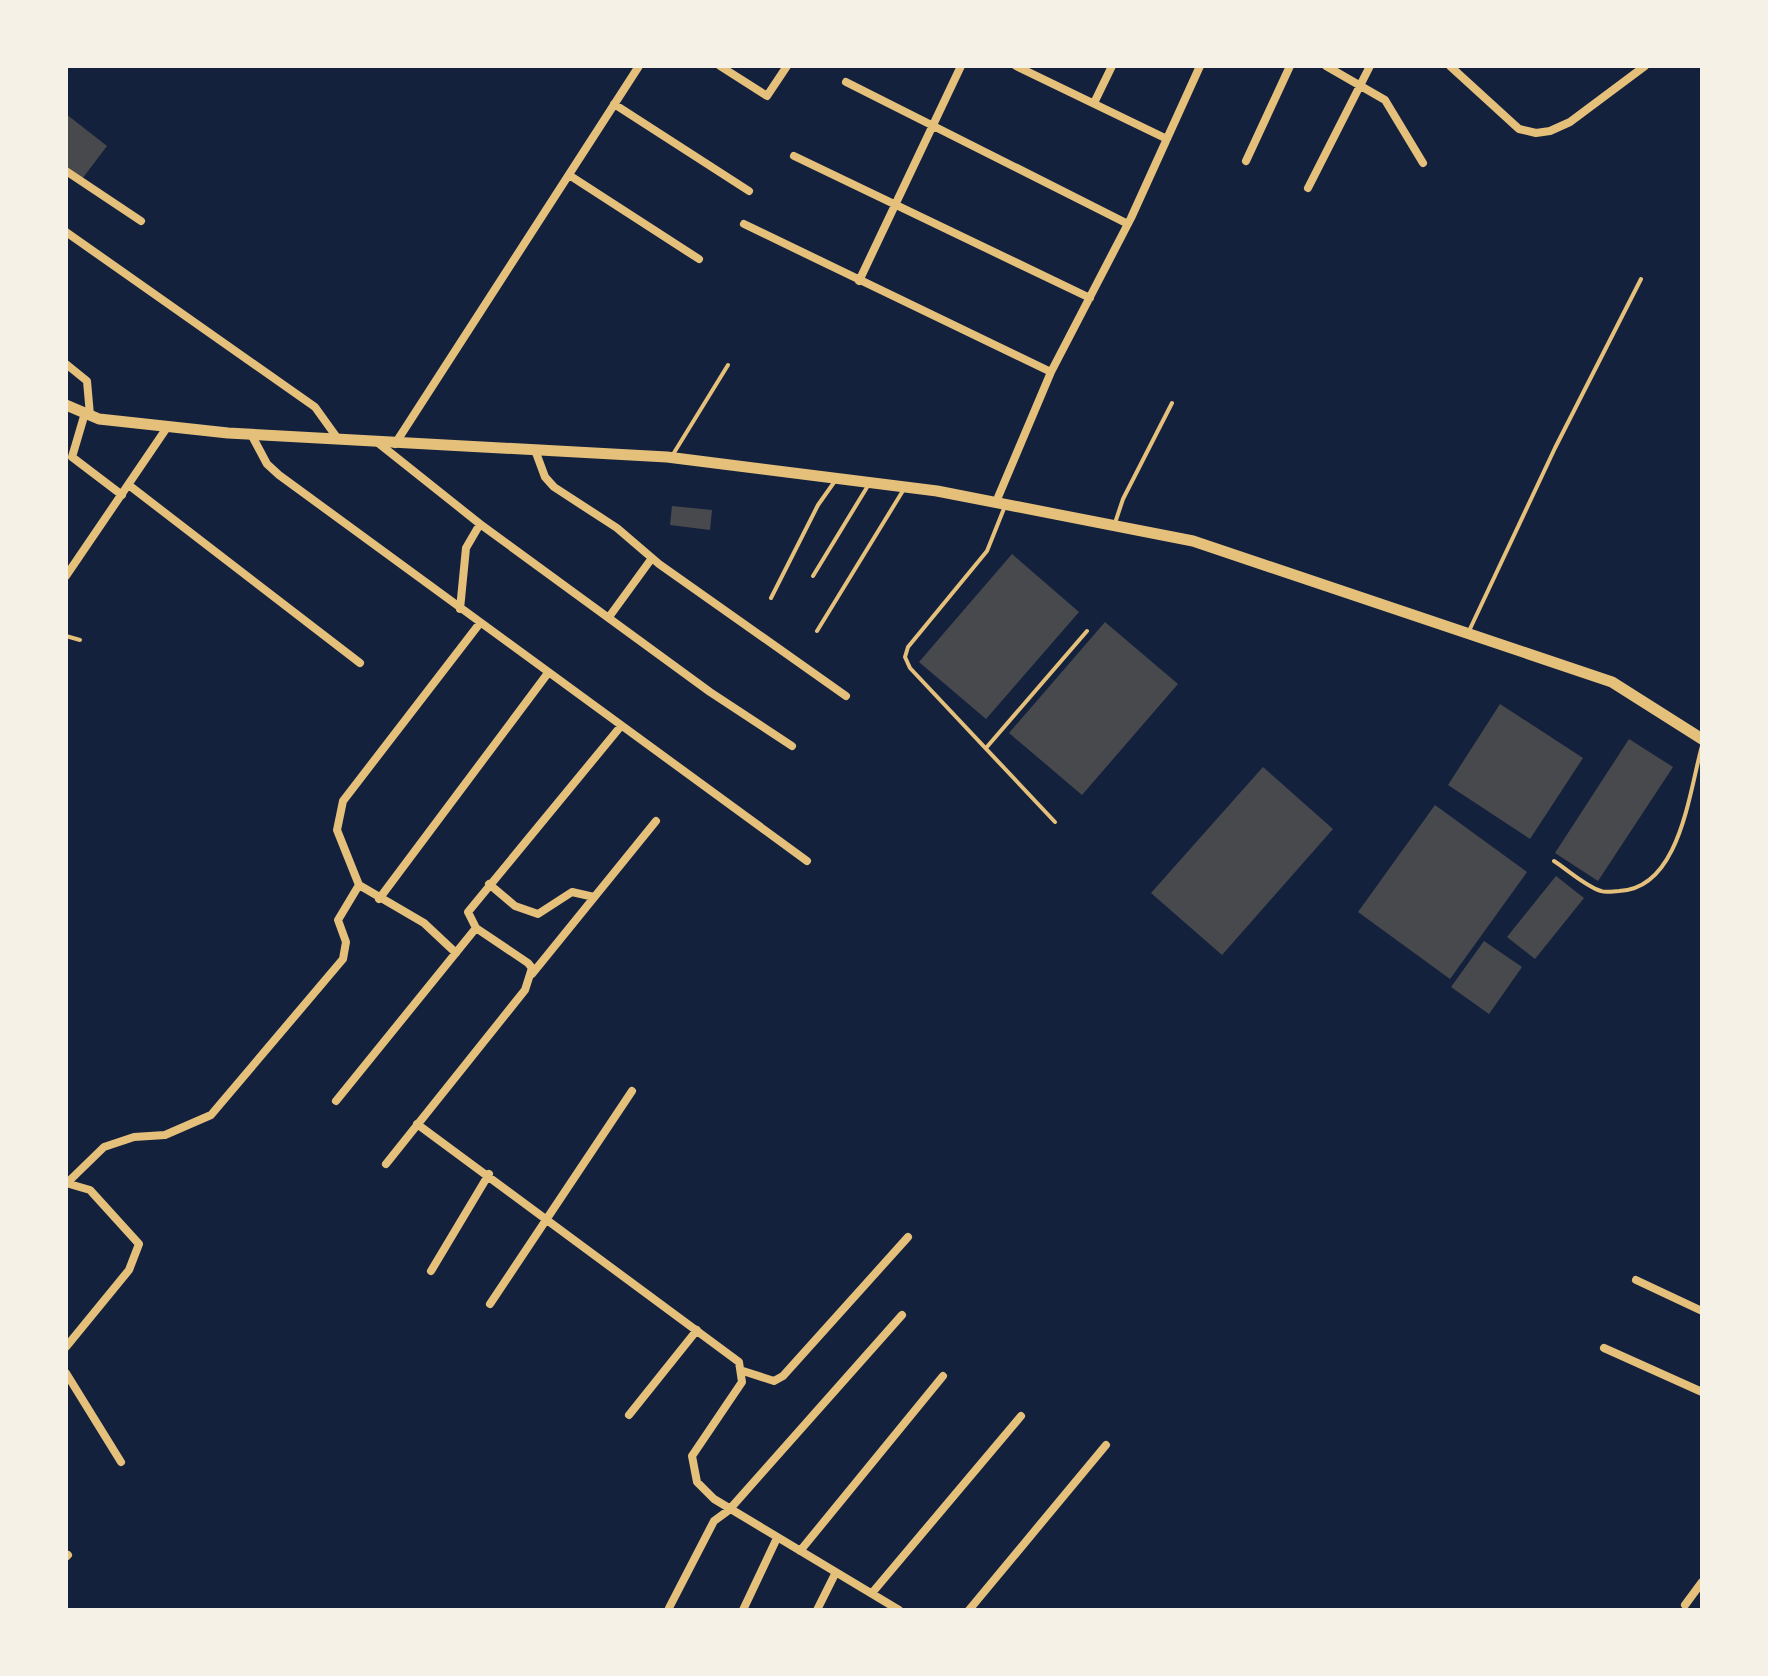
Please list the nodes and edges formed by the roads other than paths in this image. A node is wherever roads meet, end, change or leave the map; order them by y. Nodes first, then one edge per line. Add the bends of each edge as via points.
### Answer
1 (639, 66) edge
2 (720, 66) edge
3 (787, 66) edge
4 (961, 66) edge
5 (1016, 66) edge
6 (1112, 66) edge
7 (1200, 66) edge
8 (1290, 66) edge
9 (1326, 66) edge
10 (1370, 66) edge
11 (1450, 66) edge
12 (1645, 66) edge
13 (1029, 69) edge
14 (846, 82) dead end
15 (1361, 85) junction
16 (1094, 103) junction
17 (614, 104) junction
18 (932, 127) junction
19 (1167, 139) junction
20 (794, 156) dead end
21 (1246, 161) dead end
22 (1423, 163) dead end
23 (66, 171) edge
24 (569, 175) junction
25 (1308, 188) dead end
26 (749, 191) dead end
27 (895, 203) junction
28 (141, 221) dead end
29 (744, 224) dead end
30 (1128, 224) junction
31 (66, 232) edge
32 (699, 259) dead end
33 (1641, 279) dead end
34 (859, 281) junction
35 (1090, 298) junction
36 (66, 364) edge
37 (728, 365) dead end
38 (1051, 372) junction
39 (1172, 403) dead end
40 (66, 405) edge
41 (88, 414) junction
42 (168, 426) junction
43 (251, 434) junction
44 (338, 439) junction
45 (377, 442) junction
46 (395, 444) junction
47 (535, 450) junction
48 (671, 458) junction
49 (836, 478) junction
50 (870, 482) junction
51 (130, 486) junction
52 (906, 487) junction
53 (122, 495) junction
54 (1002, 503) junction
55 (480, 524) junction
56 (1114, 525) junction
57 (66, 556) edge
58 (652, 558) junction
59 (75, 563) junction
60 (66, 576) edge
61 (813, 576) dead end
62 (771, 598) dead end
63 (460, 609) junction
64 (609, 617) junction
65 (480, 623) junction
66 (817, 631) dead end
67 (1087, 631) dead end
68 (1467, 633) junction
69 (66, 636) edge
70 (80, 640) dead end
71 (360, 663) dead end
72 (548, 673) junction
73 (846, 696) dead end
74 (621, 726) junction
75 (1702, 739) edge
76 (792, 746) dead end
77 (1702, 746) edge
78 (986, 748) junction
79 (656, 821) dead end
80 (1055, 822) dead end
81 (807, 861) dead end
82 (1554, 861) dead end
83 (489, 884) junction
84 (359, 885) junction
85 (594, 897) junction
86 (379, 899) junction
87 (476, 928) junction
88 (456, 953) junction
89 (531, 975) junction
90 (632, 1091) dead end
91 (336, 1101) dead end
92 (417, 1124) junction
93 (386, 1164) dead end
94 (489, 1174) junction
95 (67, 1183) edge
96 (549, 1220) junction
97 (908, 1237) dead end
98 (431, 1271) dead end
99 (1636, 1280) dead end
100 (490, 1304) dead end
101 (1702, 1311) edge
102 (902, 1315) dead end
103 (697, 1330) junction
104 (66, 1347) edge
105 (1604, 1348) dead end
106 (743, 1371) junction
107 (66, 1373) edge
108 (943, 1376) dead end
109 (1702, 1392) edge
110 (629, 1415) dead end
111 (1021, 1416) dead end
112 (1106, 1445) dead end
113 (121, 1462) dead end
114 (729, 1510) junction
115 (777, 1538) junction
116 (800, 1551) junction
117 (836, 1572) junction
118 (1702, 1582) edge
119 (872, 1593) junction
120 (1685, 1605) dead end
121 (669, 1608) edge
122 (895, 1609) edge
123 (743, 1610) edge
124 (817, 1610) edge
125 (969, 1610) edge

1 - 17 street
2 - 3 street via 767,96
4 - 18 street
5 - 13 street
6 - 16 street
7 - 19 street
8 - 21 street
9 - 15 street
10 - 15 street
11 - 12 street via 1519,129 1536,133 1570,122
13 - 16 street
14 - 18 street
15 - 22 street via 1385,100
15 - 25 street
16 - 19 street
17 - 24 street
17 - 26 street
18 - 27 street
18 - 30 street
19 - 30 street
20 - 27 street
23 - 28 street
24 - 32 street
24 - 46 street
27 - 34 street
27 - 35 street
29 - 34 street
30 - 35 street
31 - 44 street via 315,407
33 - 68 lane
34 - 38 street
35 - 38 street
36 - 41 street via 87,381
37 - 48 lane
38 - 54 street
39 - 56 lane
40 - 41 main road
41 - 42 main road
41 - 53 street via 72,457
42 - 43 main road
42 - 51 street
43 - 44 main road
43 - 63 street via 279,475
44 - 45 main road
45 - 46 main road
45 - 55 street
46 - 47 main road
47 - 48 main road
47 - 58 street via 554,487
48 - 49 main road
49 - 50 main road
49 - 62 lane
50 - 52 main road
50 - 61 lane
51 - 53 street
51 - 71 street
52 - 54 main road
52 - 66 lane
53 - 59 street
54 - 56 main road
54 - 78 lane via 987,551 905,657
55 - 63 street via 466,548
55 - 64 street
56 - 68 main road via 1193,541
57 - 59 street
58 - 64 street
58 - 73 street
59 - 60 street
63 - 65 street
64 - 76 street
65 - 72 street
65 - 84 street via 339,809 337,830
67 - 78 lane
68 - 75 main road via 1612,682
69 - 70 lane
72 - 74 street
72 - 86 street
74 - 81 street
74 - 83 street
77 - 82 lane via 1673,850 1652,881 1630,891 1602,892
78 - 80 lane
79 - 85 street
83 - 85 street via 515,906 538,914 572,892
83 - 87 street via 468,912
84 - 86 street
84 - 95 street via 338,920 346,942 343,959 211,1115 165,1135 134,1137 104,1147
85 - 89 street
86 - 88 street via 424,923
87 - 88 street
87 - 89 street via 528,963
88 - 91 street
89 - 92 street via 525,990
90 - 96 street
92 - 93 street
92 - 94 street
94 - 96 street
94 - 98 street
95 - 104 street via 90,1190 139,1244 129,1270
96 - 100 street
96 - 103 street
97 - 106 street via 783,1376 774,1381
99 - 101 street
102 - 114 street
103 - 106 street via 739,1362
103 - 110 street
105 - 109 street
106 - 114 street via 742,1382 692,1456 697,1482
107 - 113 street
108 - 116 street
111 - 119 street
112 - 125 street
114 - 115 street
114 - 121 street via 714,1521
115 - 116 street
115 - 123 street
116 - 117 street
117 - 119 street
117 - 124 street
118 - 120 street
119 - 122 street

